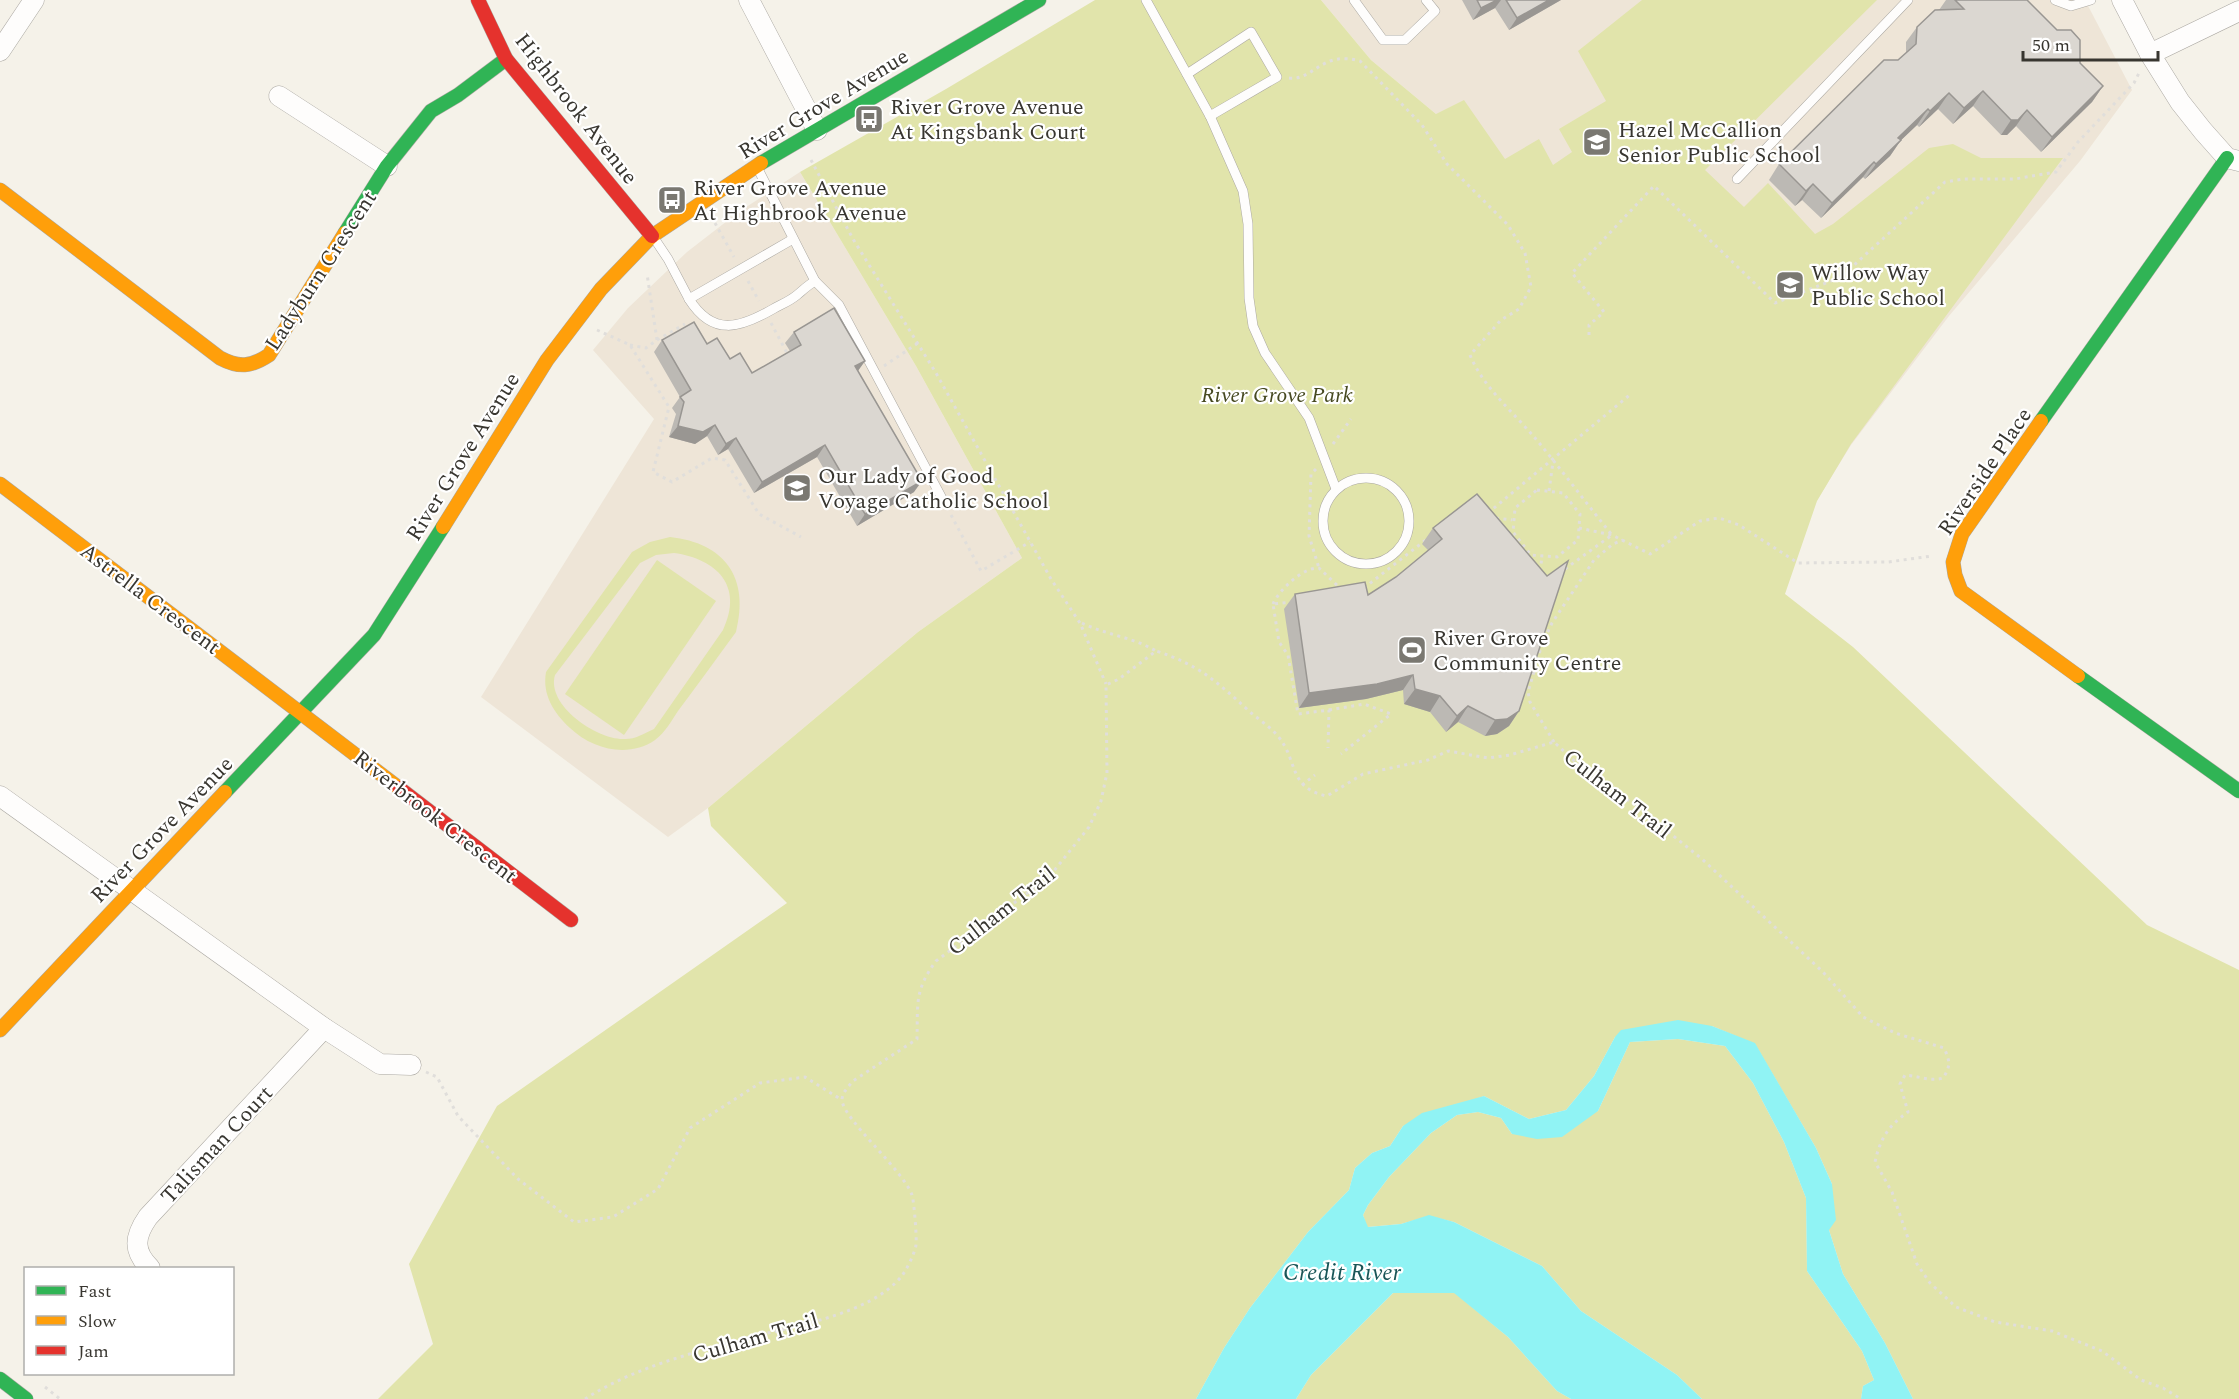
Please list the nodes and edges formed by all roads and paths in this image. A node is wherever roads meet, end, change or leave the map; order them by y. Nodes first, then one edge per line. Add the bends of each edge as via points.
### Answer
1 (34, 0) edge
2 (478, 0) edge
3 (749, 0) edge
4 (1039, 0) edge
5 (1146, 0) edge
6 (1354, 0) edge
7 (1426, 0) edge
8 (1908, 0) edge
9 (2055, 0) edge
10 (2091, 0) edge
11 (2122, 0) edge
12 (2239, 11) edge
13 (0, 51) edge
14 (2150, 54) junction
15 (506, 59) junction
16 (1186, 74) junction
17 (1277, 77) junction
18 (279, 96) dead end
19 (1210, 116) junction
20 (817, 130) junction
21 (2233, 159) edge
22 (387, 166) junction
23 (756, 166) junction
24 (1737, 178) dead end
25 (0, 190) edge
26 (715, 223) dead end
27 (652, 236) junction
28 (793, 239) junction
29 (641, 249) junction
30 (742, 269) junction
31 (815, 281) junction
32 (689, 299) junction
33 (766, 313) junction
34 (576, 322) junction
35 (685, 324) edge
36 (1589, 335) dead end
37 (657, 340) junction
38 (918, 344) junction
39 (630, 345) junction
40 (787, 353) edge
41 (874, 372) junction
42 (1632, 393) dead end
43 (1351, 419) dead end
44 (1324, 459) junction
45 (1553, 460) junction
46 (0, 484) edge
47 (1336, 489) junction
48 (1549, 491) junction
49 (945, 504) joint
50 (1512, 520) junction
51 (1579, 528) junction
52 (1612, 535) junction
53 (801, 537) dead end
54 (1427, 538) dead end
55 (1624, 540) junction
56 (1030, 542) junction
57 (1955, 554) junction
58 (1542, 557) junction
59 (1319, 568) junction
60 (1556, 575) edge
61 (1539, 578) edge
62 (1355, 591) edge
63 (1345, 593) edge
64 (1302, 601) edge
65 (1273, 604) junction
66 (1080, 623) junction
67 (1156, 651) junction
68 (1106, 684) junction
69 (1329, 710) junction
70 (302, 712) junction
71 (1554, 742) junction
72 (1328, 748) dead end
73 (1341, 754) dead end
74 (1315, 775) dead end
75 (1302, 785) junction
76 (2239, 791) edge
77 (0, 796) edge
78 (131, 891) junction
79 (571, 920) dead end
80 (324, 1028) junction
81 (0, 1030) edge
82 (411, 1065) joint
83 (842, 1100) junction
84 (148, 1267) edge
85 (0, 1379) edge
86 (26, 1399) edge
87 (585, 1399) edge
88 (2181, 1399) edge

1 - 13 street
2 - 15 street, Highbrook Avenue
3 - 20 street
4 - 20 street, River Grove Avenue
5 - 16 lane
6 - 7 lane via 1383,40 1406,40 1435,11
8 - 24 lane
9 - 10 lane via 2071,6
11 - 14 street
12 - 14 street
14 - 21 street via 2180,102
14 - 36 path via 2134,83 2055,172 2015,179 1945,182 1840,277 1775,303 1654,186 1572,273 1604,312 1588,325
15 - 22 street, Ladyburn Crescent via 431,111
15 - 27 street, Highbrook Avenue
16 - 17 lane via 1251,33
16 - 19 lane
17 - 19 lane
17 - 45 path via 1296,79 1332,59 1347,57 1360,61 1422,125 1447,164 1508,225 1525,253 1531,287 1519,309 1501,320 1470,355 1475,367
18 - 22 street
19 - 44 lane via 1243,191 1253,326 1265,353 1309,417
20 - 23 street, River Grove Avenue
20 - 38 path via 809,156 853,239
21 - 57 street, Riverside Place via 1962,534
22 - 25 street, Ladyburn Crescent via 269,355 253,366 234,366 220,358
23 - 27 street, River Grove Avenue
23 - 28 lane
26 - 30 path
27 - 29 street, River Grove Avenue
27 - 32 lane
28 - 30 lane
28 - 31 lane
29 - 34 street, River Grove Avenue via 601,289
29 - 37 path
30 - 32 lane
30 - 33 path
31 - 33 lane
31 - 41 lane via 839,305
32 - 33 lane via 697,311 720,324 737,326
33 - 40 path
34 - 39 path
34 - 70 street, River Grove Avenue via 510,417 389,614
35 - 37 path
37 - 39 path via 646,348
38 - 41 path
38 - 56 path
39 - 53 path via 669,407 653,472 672,482 712,458 725,460 759,514
41 - 49 lane
42 - 45 path
43 - 44 path
44 - 47 lane
44 - 59 path via 1311,474 1309,536
45 - 48 path
45 - 50 path via 1483,517
45 - 52 path
46 - 70 street, Astrella Crescent
47 - 47 lane via 1324,508 1327,541 1345,560 1357,564 1374,564 1393,556 1406,539 1410,518 1398,491 1369,477 1346,482
48 - 50 path via 1537,490 1515,508
48 - 51 path via 1563,493 1580,514
49 - 56 path via 981,571
50 - 58 path via 1513,532 1531,555
51 - 52 path
51 - 58 path via 1578,540 1557,557
52 - 55 path
52 - 60 path
54 - 62 path via 1365,588
55 - 57 path via 1650,554 1700,521 1719,518 1739,525 1798,563 1888,562
55 - 71 path via 1594,560 1542,645 1528,692
56 - 66 path
57 - 76 street, Riverside Place via 1952,572 1961,591
58 - 61 path
59 - 63 path
59 - 65 path via 1305,571 1276,596
64 - 65 path
65 - 69 path via 1279,642 1288,655 1298,714
66 - 67 path via 1140,641
66 - 68 path
67 - 68 path
67 - 75 path via 1207,674 1277,736
68 - 83 path, Culham Trail via 1107,773 1101,801 1089,827 1049,877 936,961 922,979 916,1039 853,1081
69 - 72 path
69 - 73 path via 1364,704 1391,714
70 - 78 street, River Grove Avenue
70 - 79 street, Riverbrook Crescent
71 - 75 path, Culham Trail via 1488,758 1448,751 1428,760 1364,774 1327,796 1311,793
71 - 88 path, Culham Trail via 1582,768 1702,859 1823,972 1863,1017 1895,1033 1944,1048 1950,1068 1943,1078 1933,1081 1905,1076 1900,1084 1908,1112 1880,1143 1875,1162 1892,1192 1917,1264 1930,1283 1956,1307 1995,1322 2052,1331 2102,1351 2140,1380
74 - 75 path
77 - 78 street
78 - 80 street
78 - 81 street, River Grove Avenue
80 - 82 street via 380,1064
80 - 84 street, Talisman Court via 148,1217 138,1238 138,1254
82 - 83 path via 437,1077 458,1116 518,1179 574,1222 613,1217 658,1189 690,1128 760,1083 805,1077
83 - 87 path, Culham Trail via 847,1112 912,1195 916,1246 901,1277 875,1298 846,1312 663,1363
85 - 86 street

